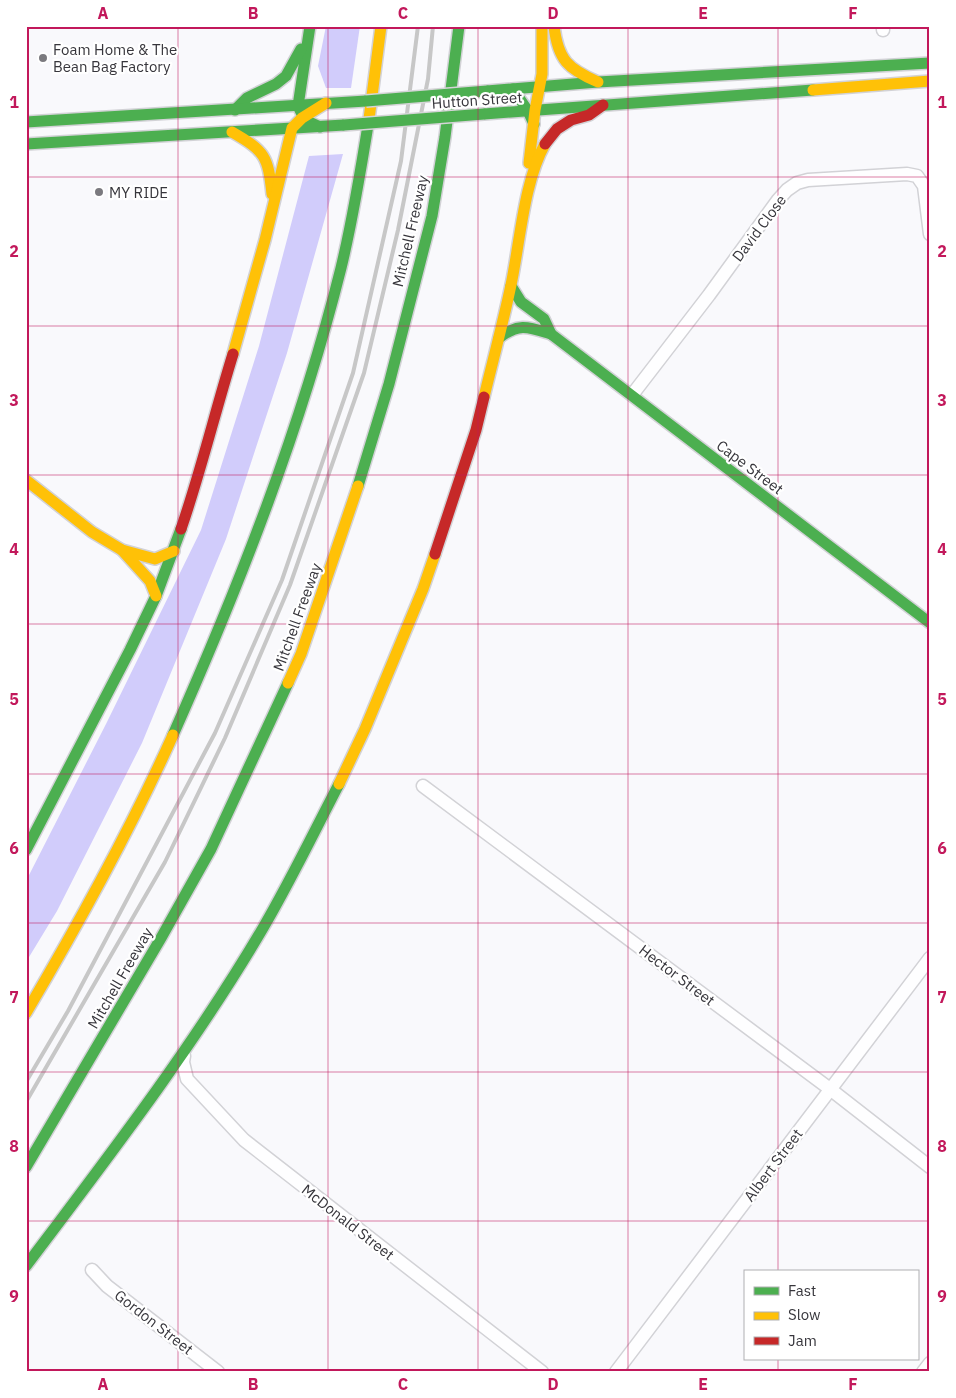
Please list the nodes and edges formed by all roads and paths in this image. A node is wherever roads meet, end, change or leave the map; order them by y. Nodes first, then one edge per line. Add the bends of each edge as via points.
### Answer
1 (381, 26) edge
2 (459, 26) edge
3 (542, 26) edge
4 (554, 26) edge
5 (309, 30) edge
6 (930, 62) edge
7 (930, 81) edge
8 (598, 82) junction
9 (539, 87) junction
10 (514, 89) junction
11 (326, 103) junction
12 (603, 105) junction
13 (296, 106) junction
14 (529, 109) junction
15 (235, 110) junction
16 (302, 118) junction
17 (26, 122) edge
18 (320, 127) junction
19 (232, 132) junction
20 (291, 132) junction
21 (26, 144) edge
22 (530, 184) junction
23 (273, 208) junction
24 (930, 234) edge
25 (511, 286) junction
26 (552, 334) junction
27 (499, 338) junction
28 (632, 395) junction
29 (26, 480) edge
30 (122, 550) junction
31 (174, 551) junction
32 (156, 596) junction
33 (930, 623) edge
34 (423, 786) dead end
35 (26, 850) edge
36 (930, 958) edge
37 (26, 1013) edge
38 (185, 1050) junction
39 (830, 1090) junction
40 (930, 1166) edge
41 (26, 1168) edge
42 (26, 1266) edge
43 (92, 1270) dead end
44 (930, 1364) edge
45 (218, 1372) edge
46 (542, 1372) edge
47 (616, 1372) edge
48 (923, 1372) edge

1 - 37 main road via 358,186 340,268 311,370 262,516 231,599 159,762 81,918
2 - 41 main road, Mitchell Freeway via 432,216 368,457 301,654 211,849
3 - 9 main road
4 - 8 main road via 555,44 568,66
5 - 13 main road
5 - 15 main road via 286,76 247,98
6 - 8 main road, Hutton Street
7 - 12 main road, Hutton Street
8 - 9 main road, Hutton Street
9 - 10 main road, Hutton Street
9 - 14 main road
10 - 11 main road, Hutton Street, bridge
10 - 14 main road
11 - 13 main road, Hutton Street
11 - 16 main road
12 - 14 main road, Hutton Street
12 - 22 main road via 590,116 571,120 557,129 540,152
13 - 15 main road, Hutton Street
13 - 16 main road
13 - 20 main road
14 - 18 main road, Hutton Street, bridge
14 - 22 main road via 534,124 528,168
15 - 17 main road, Hutton Street
16 - 18 main road
16 - 20 main road
18 - 20 main road, Hutton Street
19 - 20 main road, Hutton Street
19 - 21 main road, Hutton Street
19 - 23 main road via 264,154 269,165
20 - 23 main road
22 - 25 main road
23 - 31 main road via 196,486
24 - 28 street, David Close via 924,186 917,176 825,178 798,183 778,200
25 - 26 main road, Cape Street via 522,302 544,319
25 - 27 main road
26 - 27 main road, Cape Street via 516,326
26 - 28 main road, Cape Street
27 - 38 main road via 476,430 423,589 365,729 263,928
28 - 33 main road, Cape Street
29 - 30 main road via 92,532
30 - 31 main road via 155,559
30 - 32 main road via 129,561 145,573
31 - 32 main road
32 - 35 main road
34 - 39 street, Hector Street
36 - 39 street, Albert Street
38 - 42 main road
38 - 46 street, McDonald Street via 183,1062 187,1079 244,1140
39 - 40 street, Hector Street
39 - 47 street, Albert Street
43 - 45 street, Gordon Street
44 - 48 street

